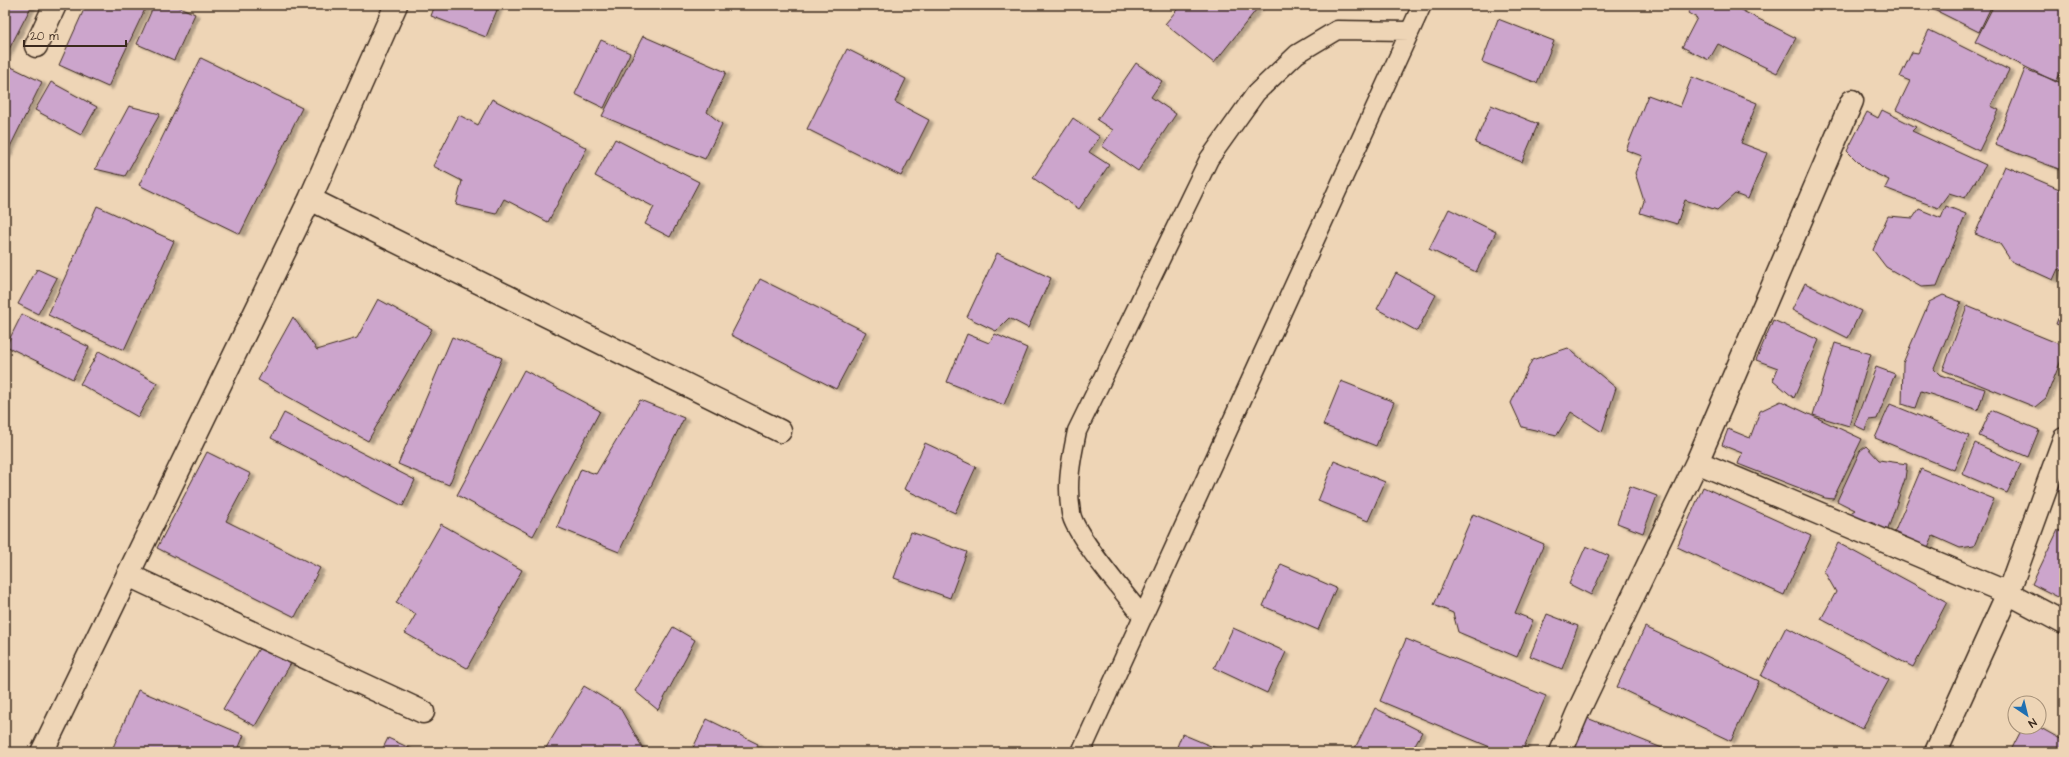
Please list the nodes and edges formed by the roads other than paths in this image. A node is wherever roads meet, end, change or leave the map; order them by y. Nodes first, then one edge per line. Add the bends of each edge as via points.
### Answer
1 (55, 5) edge
2 (396, 5) edge
3 (1422, 5) edge
4 (1410, 31) junction
5 (36, 46) dead end
6 (1852, 101) dead end
7 (310, 199) junction
8 (780, 431) dead end
9 (2064, 438) edge
10 (1697, 462) junction
11 (128, 575) junction
12 (2008, 593) junction
13 (1143, 616) junction
14 (2064, 623) edge
15 (423, 712) dead end
16 (42, 752) edge
17 (1081, 752) edge
18 (1561, 752) edge
19 (1936, 752) edge

1 - 5 street
2 - 7 street
3 - 4 lane
4 - 13 lane
4 - 13 lane via 1337,30 1297,54 1256,93 1209,159 1077,431 1068,472 1071,515 1086,543
6 - 10 street
7 - 8 street
7 - 11 street
9 - 12 street
10 - 12 street
10 - 18 street
11 - 15 street
11 - 16 street
12 - 14 street
12 - 19 street
13 - 17 lane

